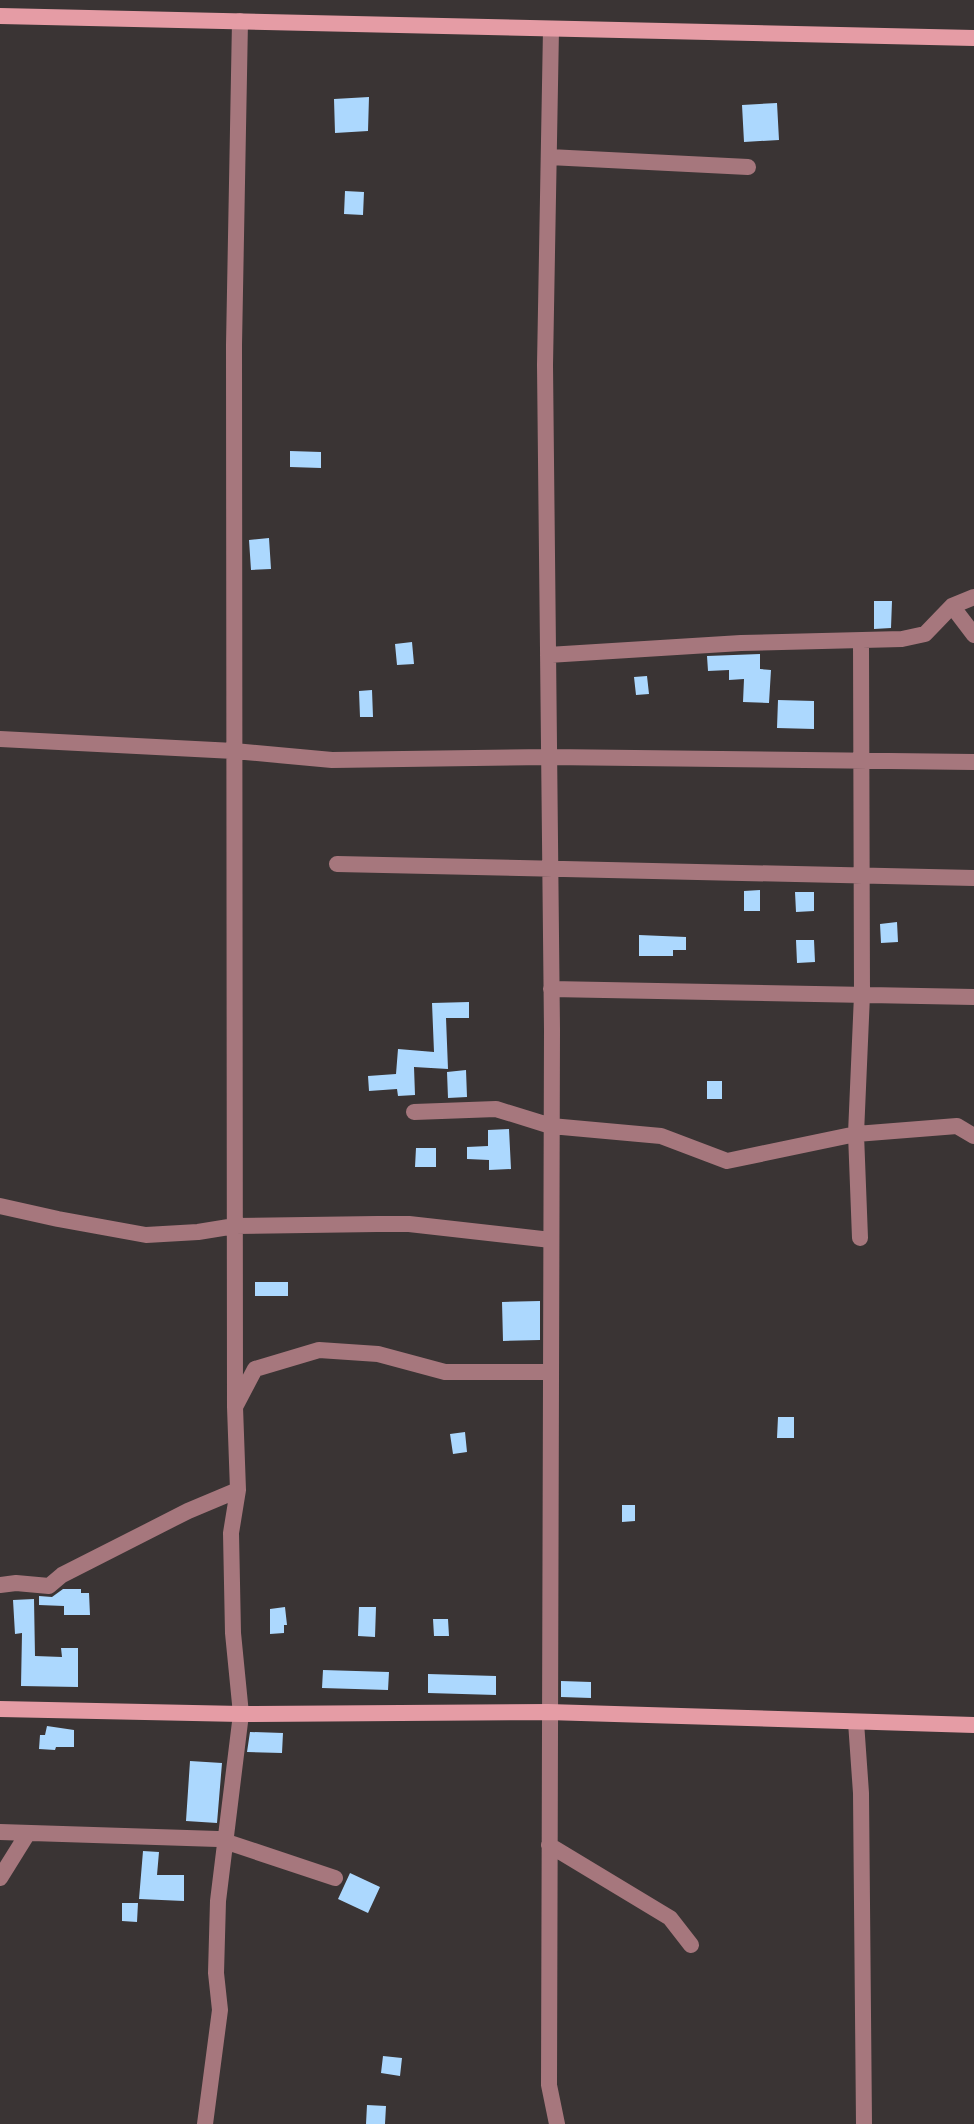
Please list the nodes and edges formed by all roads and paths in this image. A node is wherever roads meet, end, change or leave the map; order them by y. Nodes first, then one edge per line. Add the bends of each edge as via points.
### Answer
1 (0, 16) edge
2 (240, 21) junction
3 (551, 29) junction
4 (974, 38) edge
5 (549, 157) junction
6 (748, 167) dead end
7 (974, 597) edge
8 (952, 606) junction
9 (974, 635) edge
10 (861, 641) junction
11 (548, 655) junction
12 (0, 739) edge
13 (234, 751) junction
14 (549, 757) junction
15 (863, 761) junction
16 (974, 762) edge
17 (337, 864) dead end
18 (550, 869) junction
19 (862, 876) junction
20 (974, 878) edge
21 (551, 989) junction
22 (862, 995) junction
23 (974, 997) edge
24 (414, 1112) dead end
25 (551, 1126) junction
26 (856, 1134) junction
27 (974, 1136) edge
28 (0, 1206) edge
29 (235, 1226) junction
30 (860, 1238) dead end
31 (551, 1240) junction
32 (550, 1372) junction
33 (235, 1407) junction
34 (238, 1490) junction
35 (0, 1585) edge
36 (0, 1709) edge
37 (548, 1712) junction
38 (241, 1714) junction
39 (856, 1722) junction
40 (974, 1725) edge
41 (0, 1832) edge
42 (28, 1833) junction
43 (224, 1840) junction
44 (549, 1845) junction
45 (0, 1878) edge
46 (335, 1878) dead end
47 (691, 1945) dead end
48 (205, 2124) edge
49 (557, 2124) edge
50 (864, 2124) edge

1 - 2 street
2 - 3 street
2 - 13 street
3 - 4 street
3 - 5 street
5 - 6 street
5 - 11 street
7 - 8 street
8 - 9 street
8 - 10 street via 925,634
10 - 11 street
10 - 15 street
11 - 14 street
12 - 13 street
13 - 14 street via 332,760
13 - 29 street
14 - 15 street
14 - 18 street
15 - 16 street
15 - 19 street
17 - 18 street
18 - 19 street
18 - 21 street
19 - 20 street
19 - 22 street
21 - 22 street
21 - 25 street
22 - 23 street
22 - 26 street
24 - 25 street via 496,1109
25 - 26 street via 661,1136 727,1161
25 - 31 street
26 - 27 street via 957,1126
26 - 30 street
28 - 29 street via 146,1235
29 - 31 street via 409,1224
29 - 33 street
31 - 32 street
32 - 33 street via 445,1372 378,1354 319,1350 255,1369
32 - 37 street
33 - 34 street
34 - 35 street via 49,1586
34 - 38 street via 231,1533
36 - 38 street
37 - 38 street
37 - 39 street
37 - 44 street
38 - 43 street
39 - 40 street
39 - 50 street
41 - 42 street
42 - 43 street
42 - 45 street
43 - 46 street
43 - 48 street via 216,1973 220,2010
44 - 47 street via 670,1918
44 - 49 street via 549,2085

